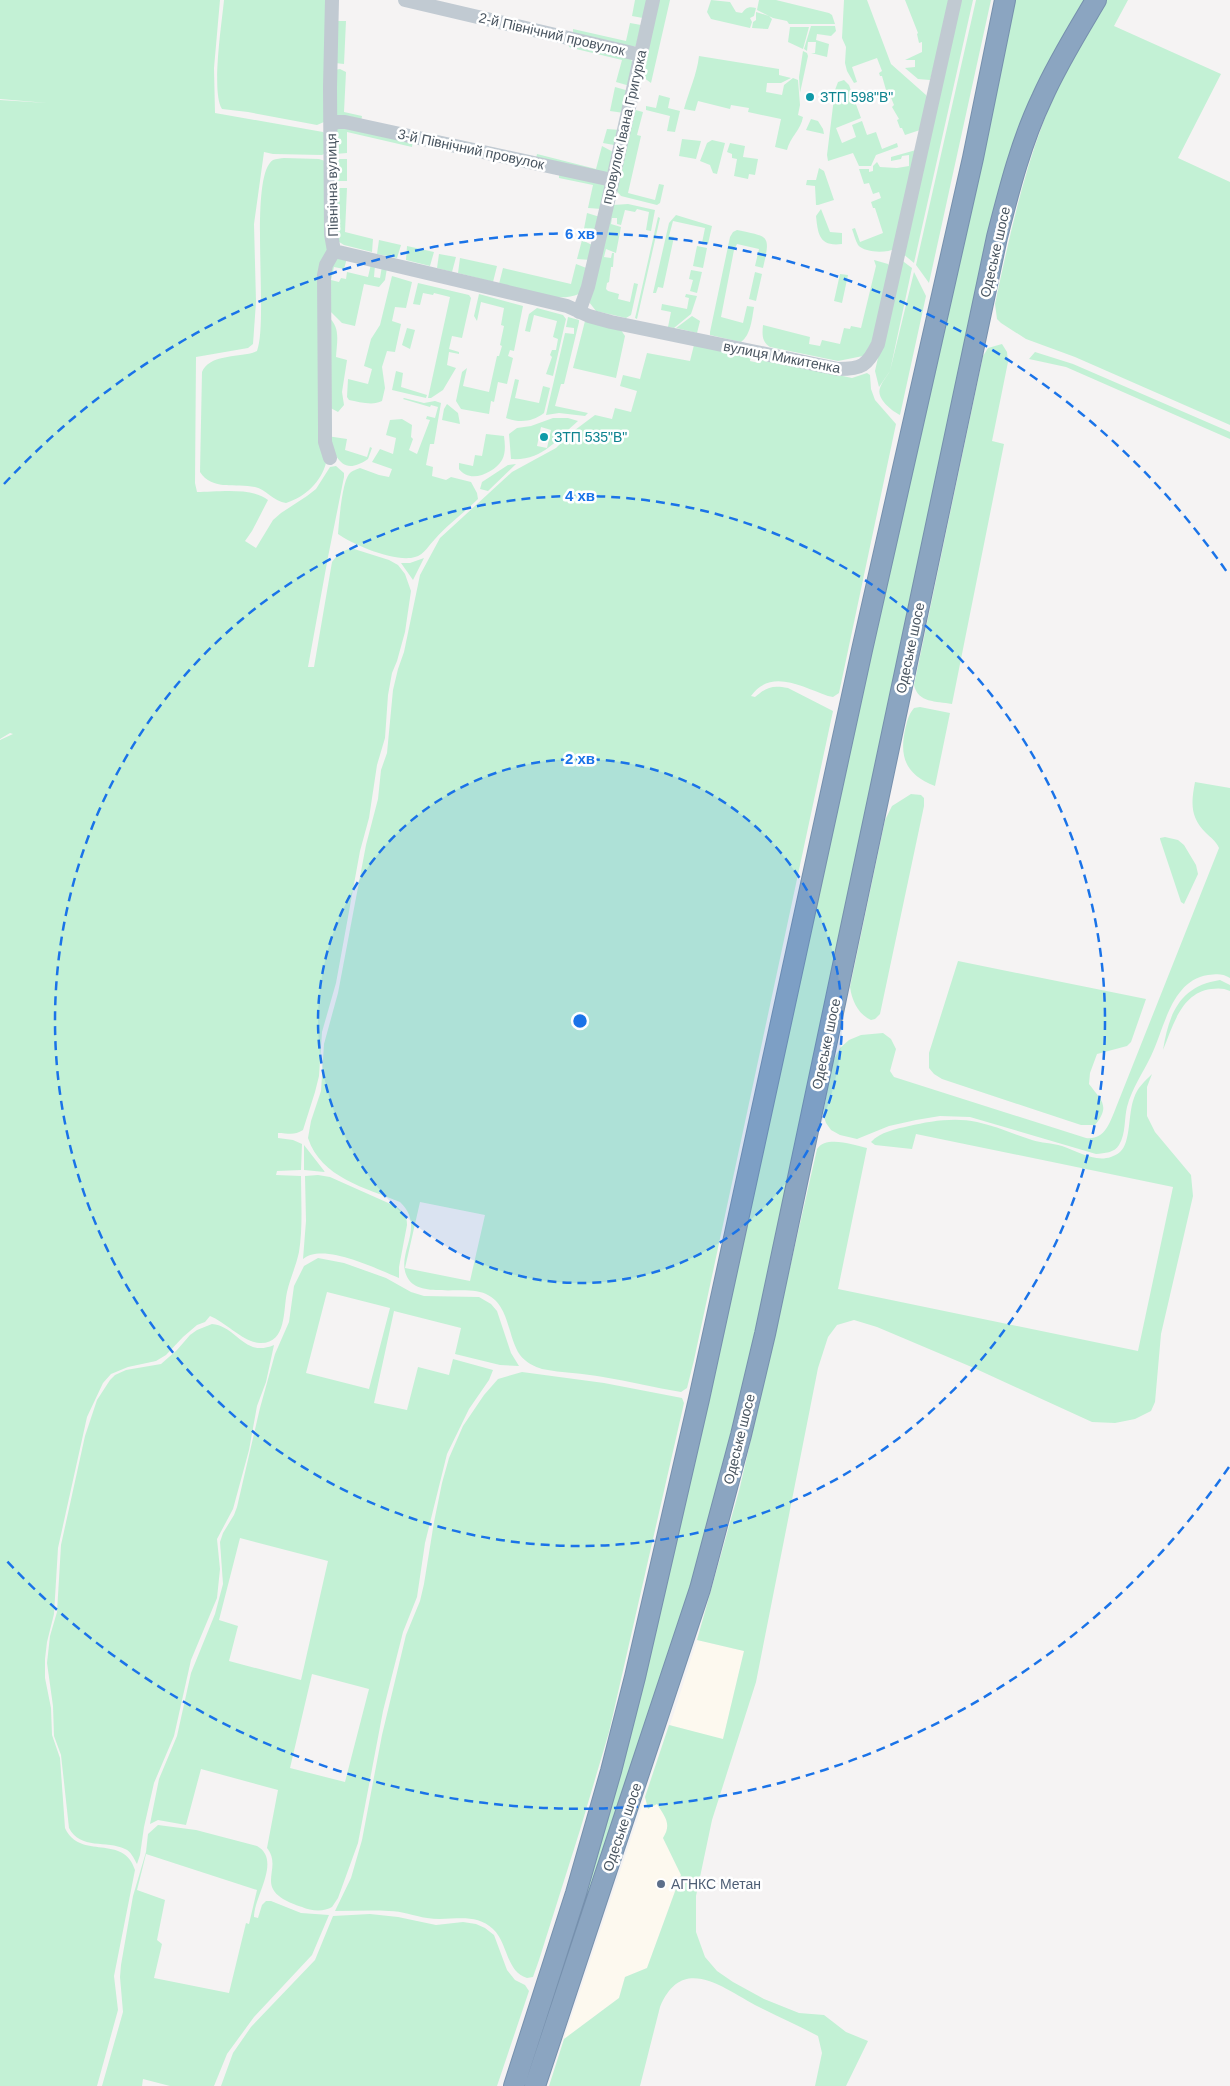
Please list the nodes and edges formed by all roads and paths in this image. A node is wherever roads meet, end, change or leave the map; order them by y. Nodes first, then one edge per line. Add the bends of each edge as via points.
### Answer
1 (332, 0) edge
2 (405, 0) edge
3 (653, 0) edge
4 (955, 0) edge
5 (1005, 0) edge
6 (1096, 0) edge
7 (641, 54) junction
8 (331, 125) junction
9 (612, 180) junction
10 (334, 251) junction
11 (579, 312) junction
12 (330, 458) dead end
13 (514, 2086) edge
14 (535, 2086) edge

1 - 8 street, Північна вулиця
2 - 7 street, 2-й Північний провулок
3 - 7 street, провулок Івана Григурка
4 - 11 street, вулиця Микитенка via 878,344 865,365 838,369 632,327
5 - 13 highway, Одеське шосе via 973,158 635,1677 579,1886
6 - 14 highway, Одеське шосе via 1041,99 1009,192 741,1435 688,1626
7 - 9 street, провулок Івана Григурка
8 - 9 street, 3-й Північний провулок via 345,122
8 - 10 street, Північна вулиця via 331,234
9 - 11 street, провулок Івана Григурка via 588,287
10 - 11 street, вулиця Микитенка via 567,306
10 - 12 street, Північна вулиця via 324,275 324,427

